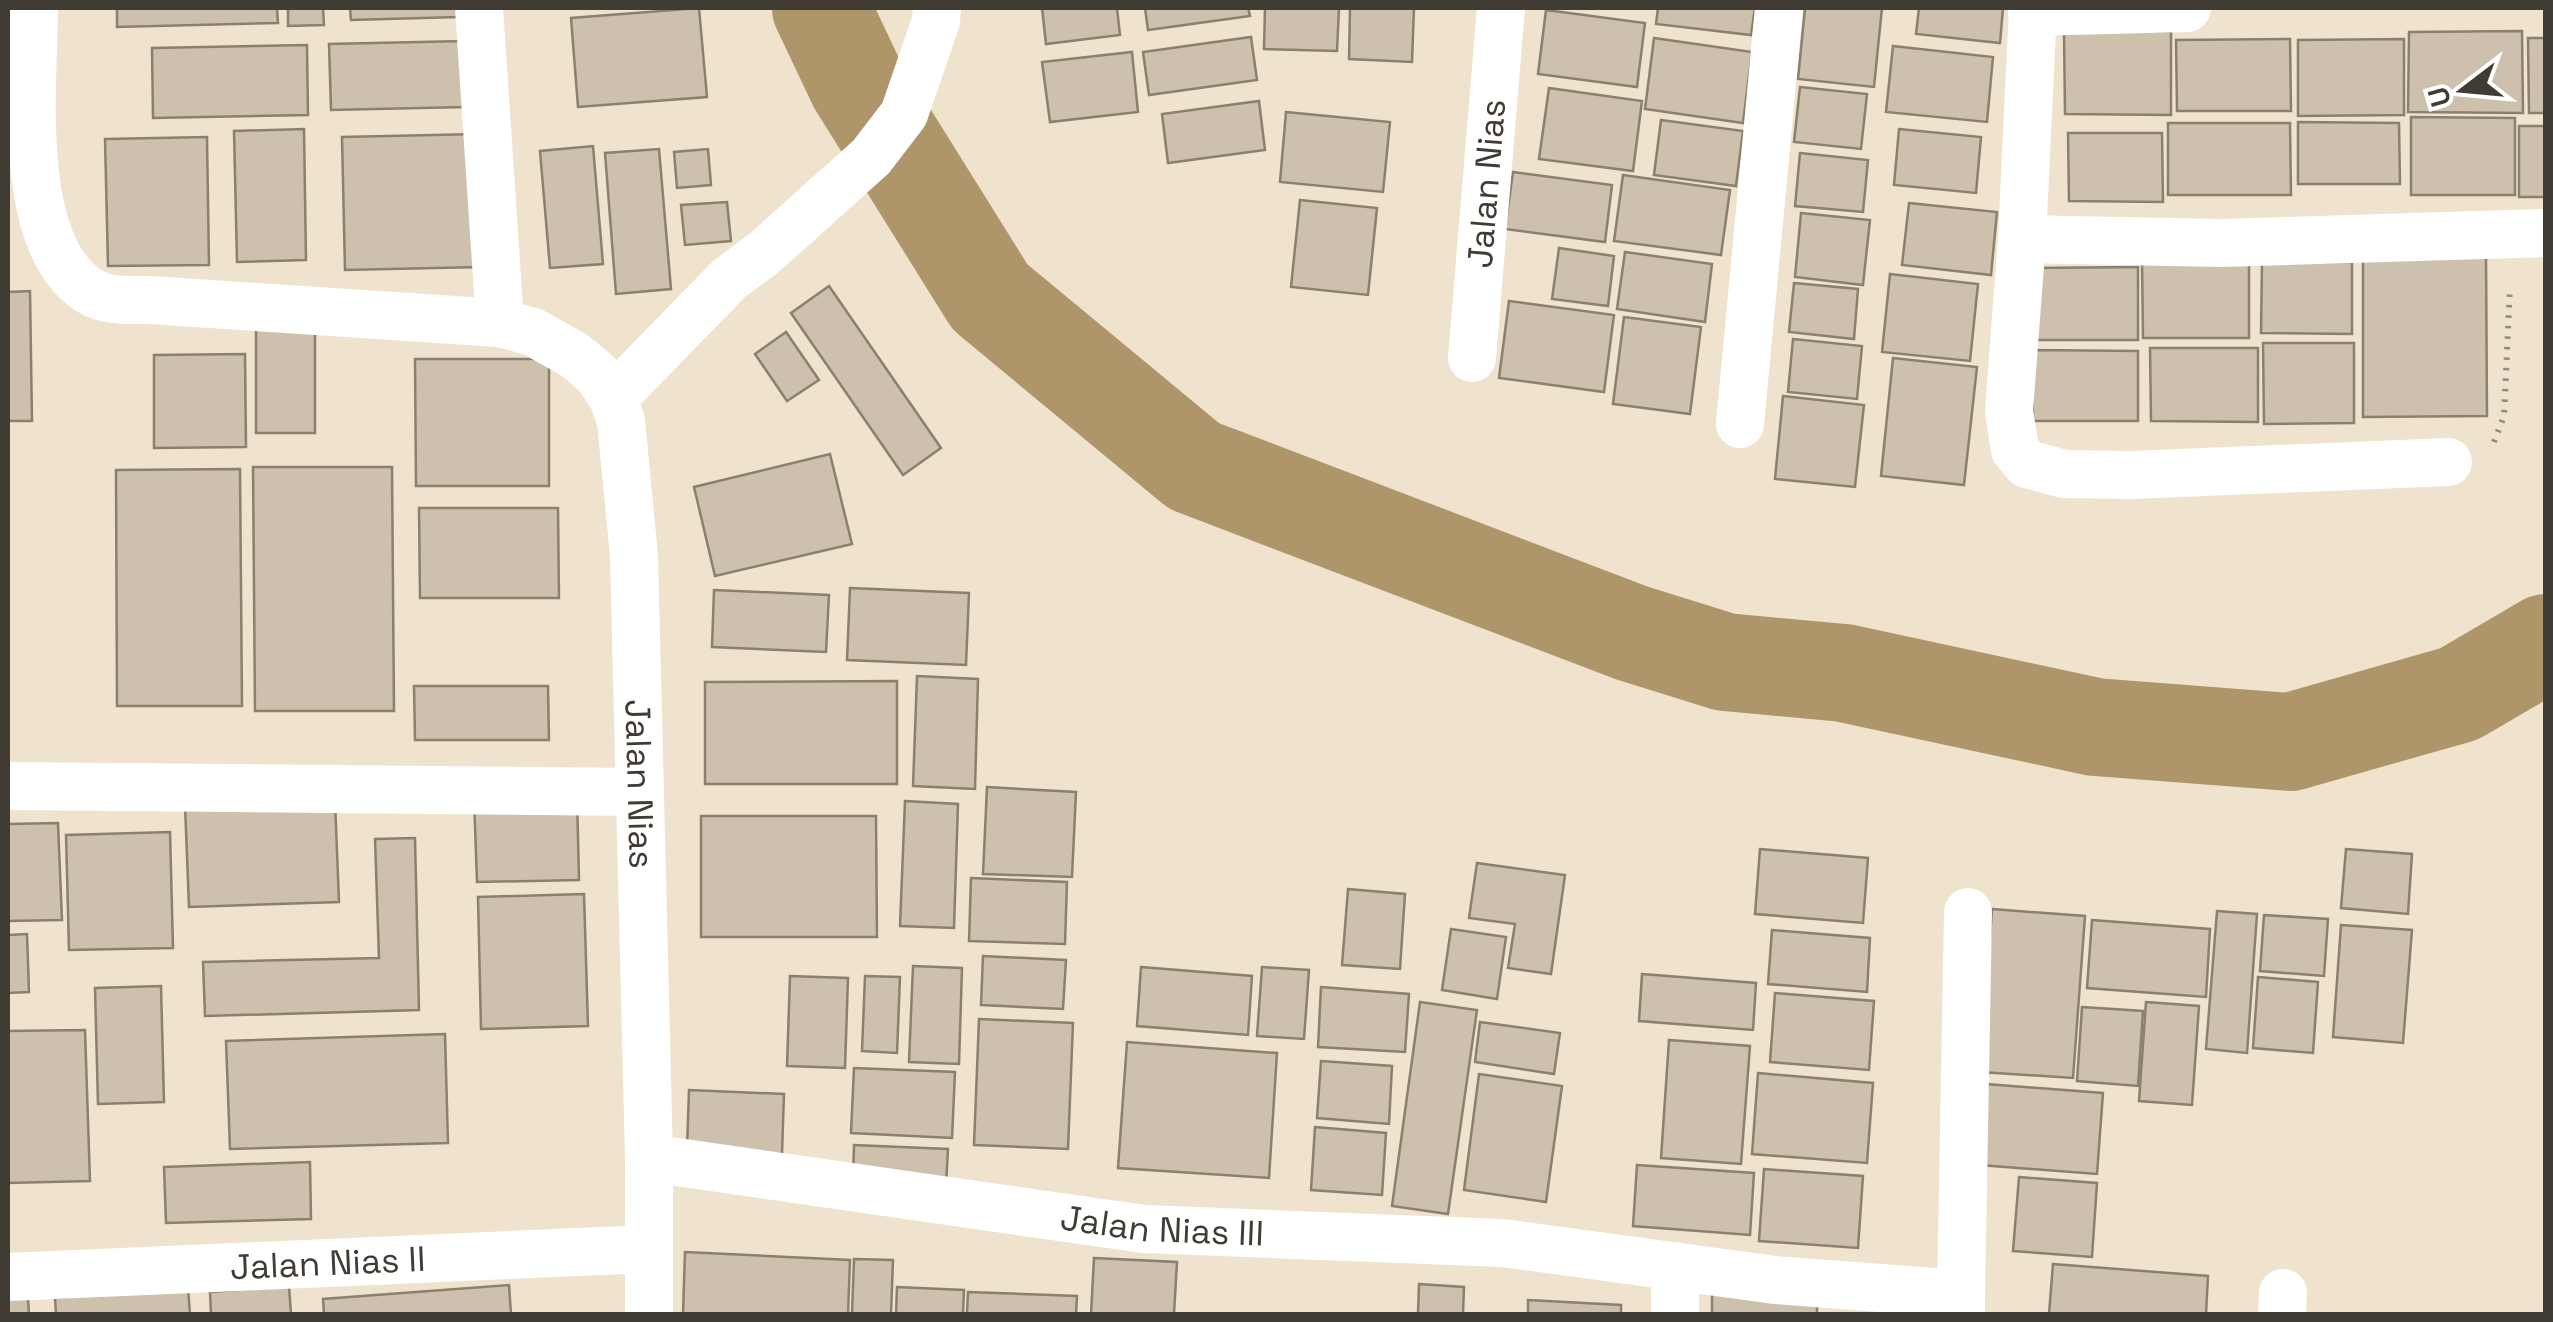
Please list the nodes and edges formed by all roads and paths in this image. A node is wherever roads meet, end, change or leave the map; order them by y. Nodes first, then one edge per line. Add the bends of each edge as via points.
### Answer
1 (34, 8) edge
2 (479, 8) edge
3 (937, 8) edge
4 (1501, 8) edge
5 (1779, 8) edge
6 (2187, 8) edge
7 (2032, 10) edge
8 (2528, 234) edge
9 (2022, 239) junction
10 (500, 323) junction
11 (1472, 358) dead end
12 (613, 398) junction
13 (1740, 424) dead end
14 (2448, 462) joint
15 (8, 786) edge
16 (640, 792) junction
17 (1968, 912) dead end
18 (649, 1158) junction
19 (646, 1249) junction
20 (1675, 1266) junction
21 (8, 1278) edge
22 (1961, 1304) edge
23 (649, 1314) edge
24 (1675, 1314) edge

1 - 10 street, Jalan Nias via 32,126 40,210 54,246 88,290 120,300
2 - 10 street
3 - 12 street via 904,114 871,157 729,279
4 - 11 street, Jalan Nias
5 - 13 street
6 - 7 street
7 - 9 street
8 - 9 street via 2221,243
8 - 14 path via 2496,441 2481,454
9 - 14 street via 2009,411 2014,450 2027,464 2064,474 2132,475
10 - 12 street, Jalan Nias via 574,354
12 - 16 street, Jalan Nias via 634,556
15 - 16 street
16 - 18 street, Jalan Nias
17 - 22 street
18 - 19 street, Jalan Nias
18 - 20 street, Jalan Nias III via 1144,1229 1503,1243
19 - 21 street, Jalan Nias II
19 - 23 street, Jalan Nias
20 - 22 street, Jalan Nias III
20 - 24 street

